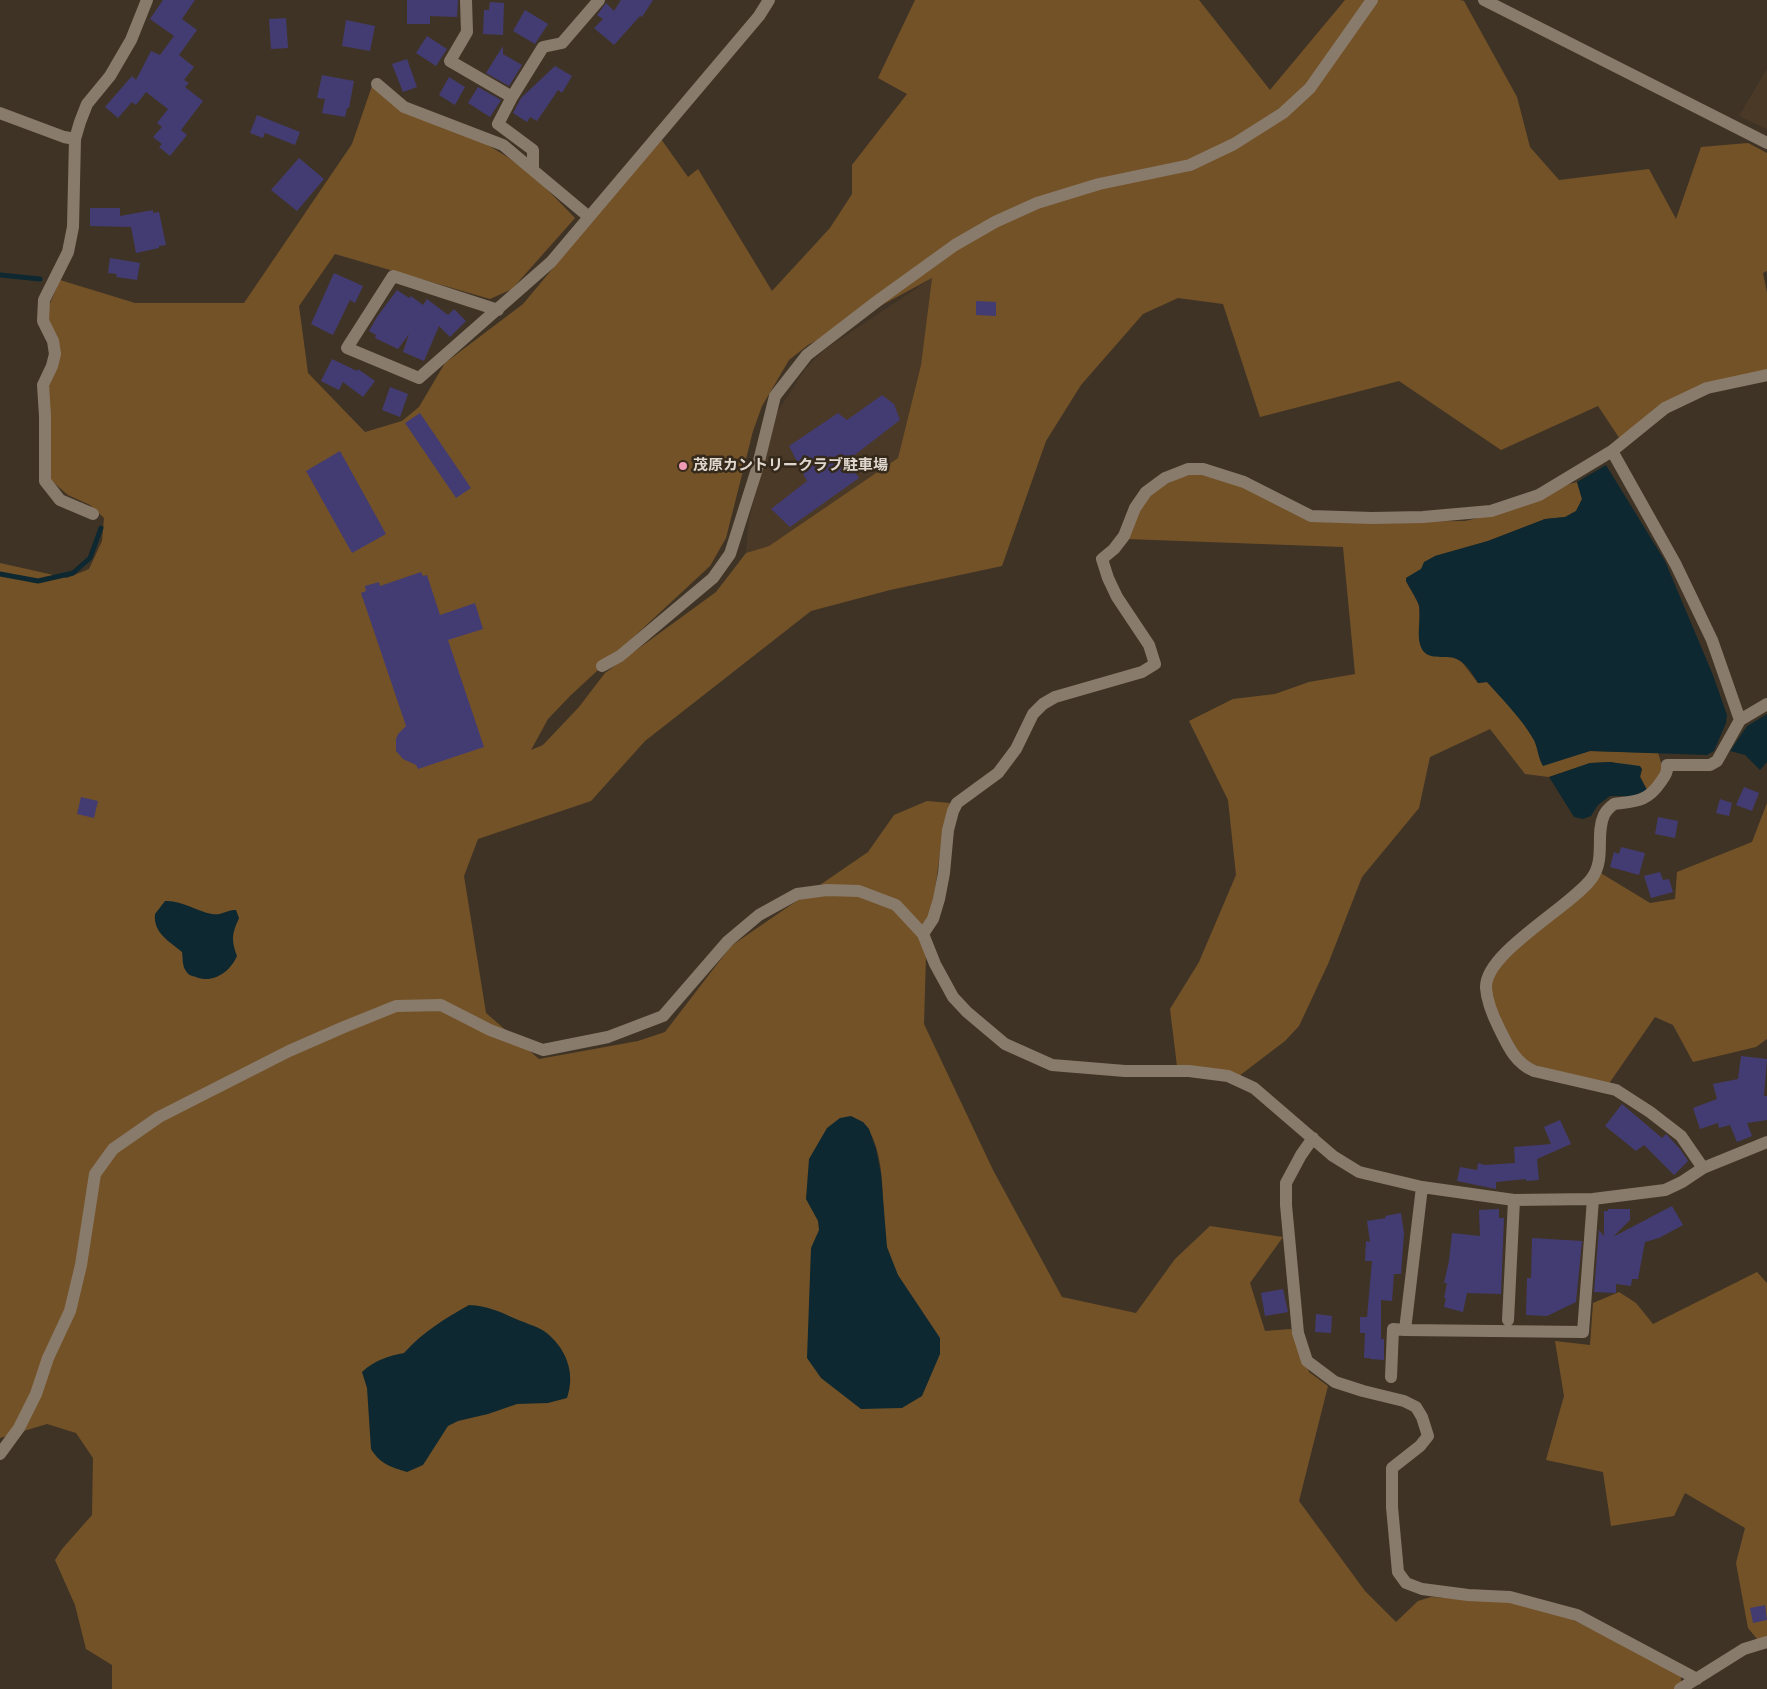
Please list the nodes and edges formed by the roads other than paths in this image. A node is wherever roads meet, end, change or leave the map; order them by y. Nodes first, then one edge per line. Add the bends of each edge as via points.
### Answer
1 (147, 0) edge
2 (466, 0) edge
3 (599, 0) edge
4 (769, 0) edge
5 (1372, 0) edge
6 (1484, 0) edge
7 (377, 84) dead end
8 (512, 97) junction
9 (0, 113) edge
10 (75, 139) junction
11 (1767, 143) edge
12 (533, 168) junction
13 (589, 217) junction
14 (498, 310) junction
15 (1767, 375) edge
16 (1612, 451) junction
17 (93, 514) dead end
18 (602, 666) dead end
19 (1767, 704) edge
20 (1740, 720) junction
21 (924, 934) junction
22 (1313, 1138) junction
23 (1767, 1142) edge
24 (1703, 1168) junction
25 (1422, 1187) junction
26 (1593, 1199) junction
27 (1514, 1200) junction
28 (1508, 1320) dead end
29 (1405, 1330) junction
30 (1391, 1377) dead end
31 (0, 1454) edge
32 (1767, 1642) edge
33 (1697, 1679) junction
34 (1680, 1689) edge

1 - 10 street via 131,40 110,76 87,104
2 - 8 street via 467,32 450,61
3 - 8 street via 562,43 543,47
4 - 13 street via 759,16
5 - 18 street via 1310,88 1284,113 1190,166 1099,184 1037,203 995,222 955,245 807,355 776,396 730,554 713,578 620,656
6 - 11 street
7 - 12 street via 404,107 503,145
8 - 12 street via 498,124 533,150
9 - 10 street
10 - 17 street via 73,227 68,252 44,300 43,321 53,341 55,354 43,385 45,481 60,500
12 - 13 street
13 - 14 street via 551,262
14 - 14 street via 419,378 347,348 393,276
15 - 16 street via 1707,388 1665,408
16 - 20 street via 1676,565 1712,640
16 - 21 street via 1539,495 1491,511 1422,517 1311,516 1244,482 1203,469 1176,472 1155,484 1136,508 1124,536 1102,559 1114,590 1149,645 1155,664 1142,672 1055,697 1033,714 1016,749 998,773 962,798 952,811 939,899
19 - 20 street
20 - 24 street via 1717,761 1710,765 1667,765 1668,772 1654,792 1641,800 1614,804 1605,813 1598,866 1592,878 1503,955 1493,967 1486,988 1492,1014 1524,1067 1616,1090 1680,1136
21 - 22 street via 935,964 953,997 1005,1044 1052,1065 1125,1071 1189,1071 1228,1076 1254,1088
21 - 31 street via 896,905 859,891 797,894 760,915 728,941 663,1016 608,1038 543,1050 490,1030 441,1005 396,1006 289,1051 159,1118 113,1149 95,1174 81,1265 70,1311 48,1358 36,1394
22 - 25 street via 1333,1156 1359,1172
22 - 33 street via 1286,1183 1298,1333 1307,1361 1335,1382 1404,1400 1416,1407 1428,1436 1392,1468 1398,1572 1406,1582 1422,1589 1468,1596 1510,1597 1577,1615
23 - 24 street
24 - 26 street via 1664,1190
25 - 27 street
25 - 29 street
26 - 27 street
26 - 29 street via 1583,1332
27 - 28 street
29 - 30 street via 1393,1329
32 - 33 street via 1744,1649
33 - 34 street

